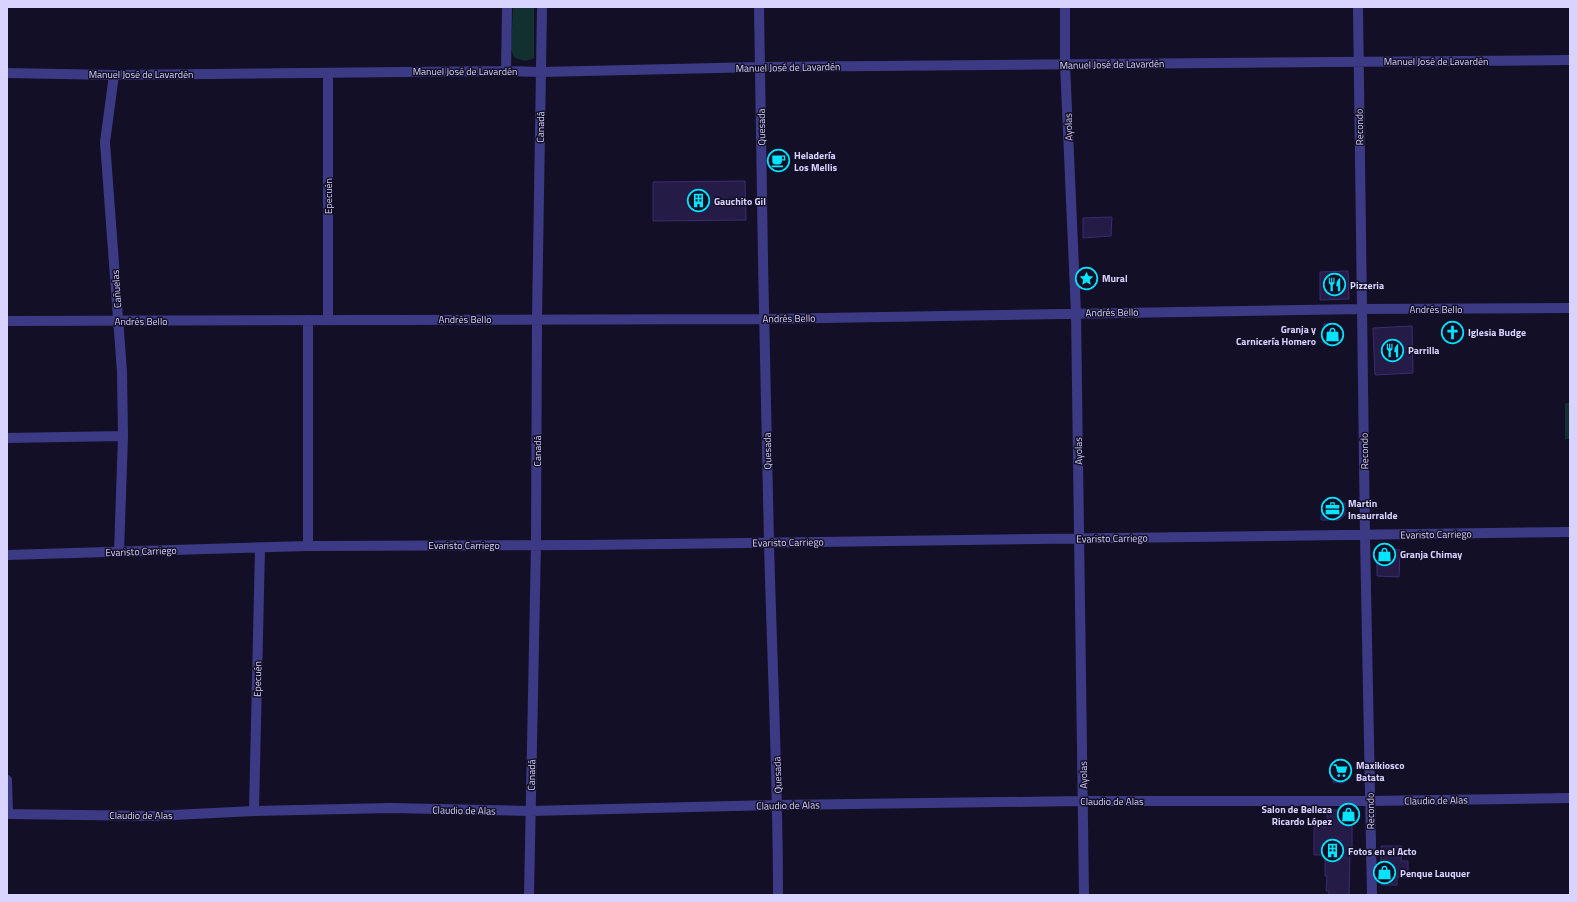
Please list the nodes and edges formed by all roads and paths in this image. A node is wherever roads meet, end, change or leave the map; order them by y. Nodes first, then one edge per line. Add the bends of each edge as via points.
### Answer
1 (507, 7) edge
2 (542, 7) edge
3 (759, 7) edge
4 (1065, 7) edge
5 (1358, 7) edge
6 (1570, 60) edge
7 (1358, 61) junction
8 (1065, 64) junction
9 (760, 67) junction
10 (506, 70) junction
11 (541, 72) junction
12 (7, 73) edge
13 (328, 73) junction
14 (114, 75) junction
15 (1570, 308) edge
16 (1362, 309) junction
17 (1076, 313) junction
18 (537, 319) junction
19 (764, 319) junction
20 (308, 320) junction
21 (328, 320) junction
22 (7, 321) edge
23 (118, 322) junction
24 (122, 436) junction
25 (7, 438) edge
26 (1570, 532) edge
27 (1365, 536) junction
28 (1079, 538) junction
29 (769, 542) junction
30 (536, 544) junction
31 (308, 546) junction
32 (260, 548) junction
33 (119, 552) junction
34 (7, 555) edge
35 (7, 780) edge
36 (1570, 798) edge
37 (1083, 801) junction
38 (1369, 801) junction
39 (778, 805) junction
40 (254, 811) junction
41 (530, 811) junction
42 (7, 814) edge
43 (529, 895) edge
44 (778, 895) edge
45 (1084, 895) edge
46 (1372, 895) edge

1 - 10 street
2 - 11 street, Canadá
3 - 9 street, Quesada
4 - 8 street, Ayolas
5 - 7 street, Recondo
6 - 7 street, Manuel José de Lavardén
7 - 8 street, Manuel José de Lavardén
7 - 16 street, Recondo
8 - 9 street, Manuel José de Lavardén
8 - 17 street, Ayolas
9 - 11 street, Manuel José de Lavardén
9 - 19 street, Quesada
10 - 11 street, Manuel José de Lavardén
10 - 13 street, Manuel José de Lavardén
11 - 18 street, Canadá
12 - 14 street, Manuel José de Lavardén
13 - 14 street, Manuel José de Lavardén
13 - 21 street, Epecuén
14 - 23 street, Cañuelas via 105,142
15 - 16 street, Andrés Bello
16 - 17 street, Andrés Bello
16 - 27 street, Recondo
17 - 19 street, Andrés Bello
17 - 28 street, Ayolas
18 - 19 street, Andrés Bello
18 - 21 street, Andrés Bello
18 - 30 street, Canadá
19 - 29 street, Quesada
20 - 21 street, Andrés Bello
20 - 23 street, Andrés Bello
20 - 31 street
22 - 23 street, Andrés Bello
23 - 24 street, Cañuelas via 122,372
24 - 25 street
24 - 33 street, Cañuelas
26 - 27 street, Evaristo Carriego
27 - 28 street, Evaristo Carriego
27 - 38 street, Recondo
28 - 29 street, Evaristo Carriego
28 - 37 street, Ayolas
29 - 30 street, Evaristo Carriego
29 - 39 street, Quesada
30 - 31 street, Evaristo Carriego
30 - 41 street, Canadá
31 - 32 street, Evaristo Carriego
32 - 33 street, Evaristo Carriego
32 - 40 street, Epecuén
33 - 34 street, Evaristo Carriego
35 - 42 street
36 - 38 street, Claudio de Alas
37 - 38 street, Claudio de Alas
37 - 39 street, Claudio de Alas
37 - 45 street, Ayolas
38 - 46 street, Recondo
39 - 41 street, Claudio de Alas
39 - 44 street, Quesada
40 - 41 street, Claudio de Alas via 390,808
40 - 42 street, Claudio de Alas via 153,816
41 - 43 street, Canadá

